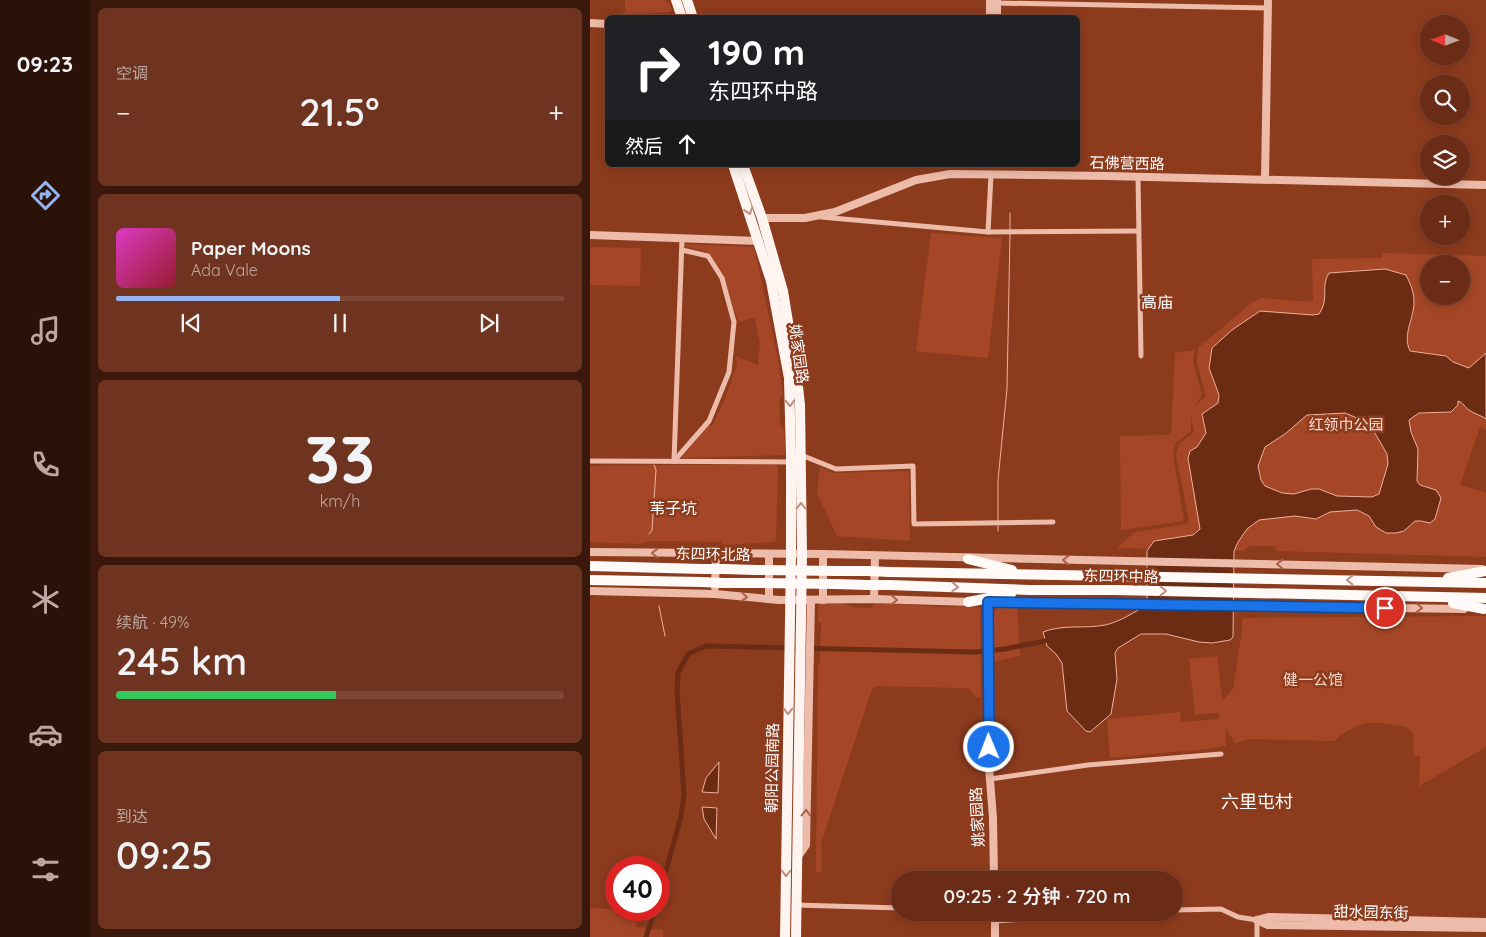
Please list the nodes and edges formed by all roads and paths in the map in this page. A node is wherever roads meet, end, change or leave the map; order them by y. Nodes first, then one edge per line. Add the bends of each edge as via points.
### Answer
1 (676, 0) edge
2 (687, 0) edge
3 (995, 1) edge
4 (1268, 4) edge
5 (681, 15) edge
6 (692, 15) edge
7 (991, 15) edge
8 (997, 15) edge
9 (590, 23) edge
10 (605, 24) edge
11 (734, 167) edge
12 (744, 167) edge
13 (992, 167) edge
14 (997, 167) edge
15 (994, 175) junction
16 (1138, 177) junction
17 (1265, 180) junction
18 (1486, 185) edge
19 (761, 215) junction
20 (816, 216) junction
21 (1138, 231) junction
22 (988, 232) junction
23 (590, 235) edge
24 (682, 239) junction
25 (759, 242) junction
26 (682, 250) junction
27 (1141, 356) dead end
28 (801, 455) junction
29 (590, 461) edge
30 (674, 462) junction
31 (791, 462) junction
32 (1052, 522) dead end
33 (590, 552) edge
34 (716, 554) junction
35 (769, 554) junction
36 (823, 554) junction
37 (791, 555) junction
38 (802, 555) junction
39 (875, 556) junction
40 (968, 559) junction
41 (590, 566) edge
42 (1486, 570) edge
43 (836, 571) joint
44 (1030, 574) junction
45 (590, 580) edge
46 (1427, 582) junction
47 (756, 583) joint
48 (1486, 583) edge
49 (1029, 590) junction
50 (590, 591) edge
51 (715, 594) junction
52 (1427, 598) junction
53 (1486, 598) edge
54 (769, 599) junction
55 (874, 599) junction
56 (790, 600) junction
57 (806, 600) junction
58 (823, 600) junction
59 (968, 602) junction
60 (988, 602) junction
61 (1485, 609) edge
62 (1221, 754) dead end
63 (990, 779) junction
64 (994, 871) edge
65 (796, 905) junction
66 (891, 908) edge
67 (1183, 910) edge
68 (1257, 920) junction
69 (1010, 921) edge
70 (995, 922) joint
71 (1486, 922) edge
72 (1486, 928) edge
73 (785, 937) edge
74 (796, 937) edge
75 (995, 937) edge
76 (1257, 937) edge

1 - 5 main road
2 - 6 main road
3 - 4 street
3 - 7 street
3 - 8 street
4 - 17 street
9 - 10 street
11 -> 25 main road, 姚家园路
12 - 19 main road, 姚家园路
13 - 15 street
14 - 15 street
15 - 16 street, 石佛营西路
15 - 20 street, 石佛营西路 via 950,174 916,180 835,212
15 - 22 street
16 - 17 street, 石佛营西路
16 - 21 street
17 - 18 street, 石佛营西路
19 - 20 street, 石佛营西路
19 - 28 main road, 姚家园路 via 783,291 792,339 800,406
20 - 22 street
21 - 22 street
21 - 27 street
23 - 24 street
24 - 25 street
24 - 26 street
25 -> 31 main road, 姚家园路 via 771,281 789,378
26 - 30 street
26 - 30 street via 708,256 722,278 734,322 730,372 709,421
28 - 32 street via 836,469 913,466 914,524
38 -> 28 main road, 姚家园路
29 - 30 street
30 - 31 street
31 - 37 main road, 姚家园路
34 -> 33 street, 东四环北路
34 - 35 street, 东四环北路
34 - 51 street
35 - 37 street, 东四环北路
35 - 54 street
36 - 38 street, 东四环中路
36 - 39 street, 东四环中路
36 - 58 street
37 - 38 street, 东四环北路
37 - 56 main road, 姚家园路
38 - 57 main road, 姚家园路
39 - 40 street, 东四环中路
39 - 55 street
42 -> 40 street, 东四环中路
40 - 44 highway
41 - 43 highway, 东四环北路, bridge
42 - 46 highway
43 - 44 highway, 东四环中路, bridge
46 -> 44 highway, 东四环中路
45 - 47 highway, 东四环北路, bridge
46 - 48 highway, 东四环中路
47 -> 49 highway, 东四环中路, bridge
49 -> 52 highway, 东四环中路
49 - 59 highway
50 - 51 street
51 -> 54 street
52 - 53 highway, 东四环中路
52 - 61 highway
54 - 56 street
55 - 58 street, 东四环中路
55 -> 59 street, 东四环中路
56 - 57 street, 东四环中路
56 -> 73 main road, 朝阳公园南路
57 - 58 street, 东四环中路
65 -> 57 main road, 朝阳公园南路
59 - 60 street, 东四环中路
60 -> 61 street, 东四环中路
60 - 63 street, 姚家园路
62 - 63 street via 1088,765
63 - 64 street, 姚家园路
65 - 66 street
65 - 74 main road, 朝阳公园南路
67 - 68 street, 甜水园东街 via 1222,910
68 - 71 street, 甜水园东街 via 1268,917
68 - 72 street, 甜水园东街 via 1268,925
68 - 76 street
69 - 70 street
70 - 75 street

